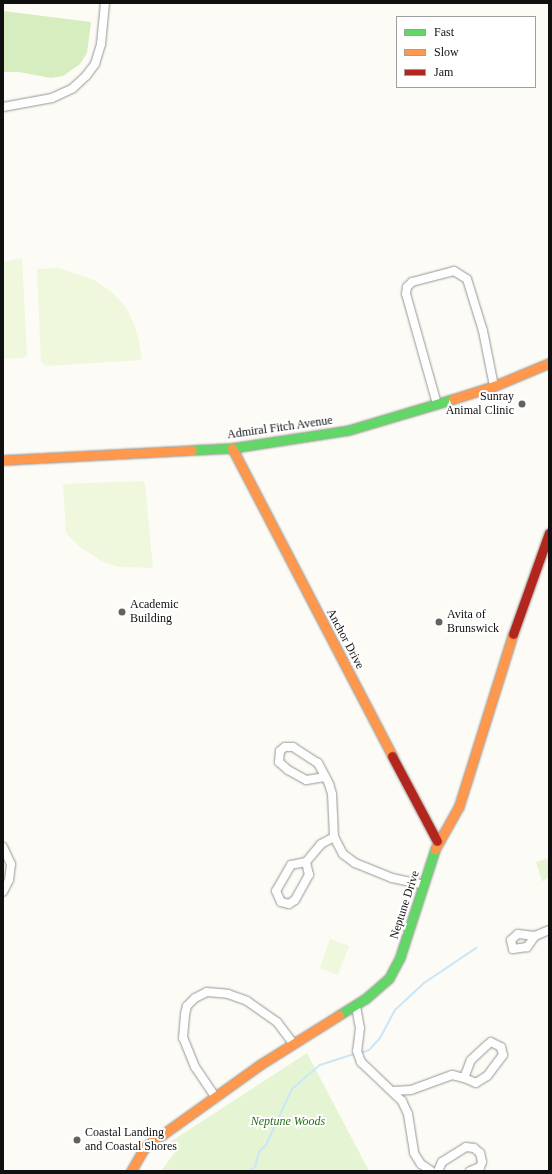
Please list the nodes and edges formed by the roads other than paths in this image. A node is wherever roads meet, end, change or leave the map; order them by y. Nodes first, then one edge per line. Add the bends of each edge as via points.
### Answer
1 (105, 3) edge
2 (3, 107) edge
3 (549, 363) edge
4 (494, 386) junction
5 (437, 404) junction
6 (232, 448) junction
7 (3, 460) edge
8 (549, 533) edge
9 (325, 777) junction
10 (334, 837) junction
11 (437, 841) junction
12 (3, 847) edge
13 (306, 862) junction
14 (424, 885) junction
15 (3, 892) edge
16 (549, 930) edge
17 (535, 936) dead end
18 (356, 1006) junction
19 (293, 1044) junction
20 (464, 1078) junction
21 (393, 1091) junction
22 (216, 1098) junction
23 (131, 1171) edge
24 (431, 1171) edge
25 (438, 1171) edge
26 (470, 1171) edge

1 - 2 street via 101,44 95,64 86,76 73,88 58,96
3 - 4 street, Admiral Fitch Avenue
4 - 5 street, Admiral Fitch Avenue
4 - 5 street via 483,331 467,279 454,271 412,282 407,287 406,294
5 - 6 street, Admiral Fitch Avenue via 349,430
6 - 7 street, Admiral Fitch Avenue
6 - 11 street, Anchor Drive
8 - 11 street, Neptune Drive via 511,638 459,806
9 - 9 street via 318,763 294,747 285,747 280,751 279,762 288,770 306,780
9 - 10 street via 332,794
10 - 13 street via 321,844
10 - 14 street via 343,854 355,863 392,878
11 - 14 street, Neptune Drive
12 - 15 street via 11,864 9,880
13 - 13 street via 291,865 276,891 281,902 289,904 295,900 309,875
14 - 18 street, Neptune Drive via 400,957 389,978
16 - 17 street
18 - 19 street, Neptune Drive
18 - 21 street via 360,1028 357,1050 362,1062
19 - 22 street, Neptune Drive
19 - 22 street via 277,1022 247,1001 228,994 207,992 195,998 185,1014 182,1038 195,1067
20 - 20 street via 476,1083 488,1076 503,1055 501,1047 491,1042 486,1046 471,1060
20 - 21 street via 452,1075 411,1090
21 - 24 street via 402,1100 408,1114 414,1153 421,1164
22 - 23 street, Neptune Drive via 145,1147
25 - 26 street via 442,1162 466,1147 474,1148 480,1154 482,1162 480,1167

